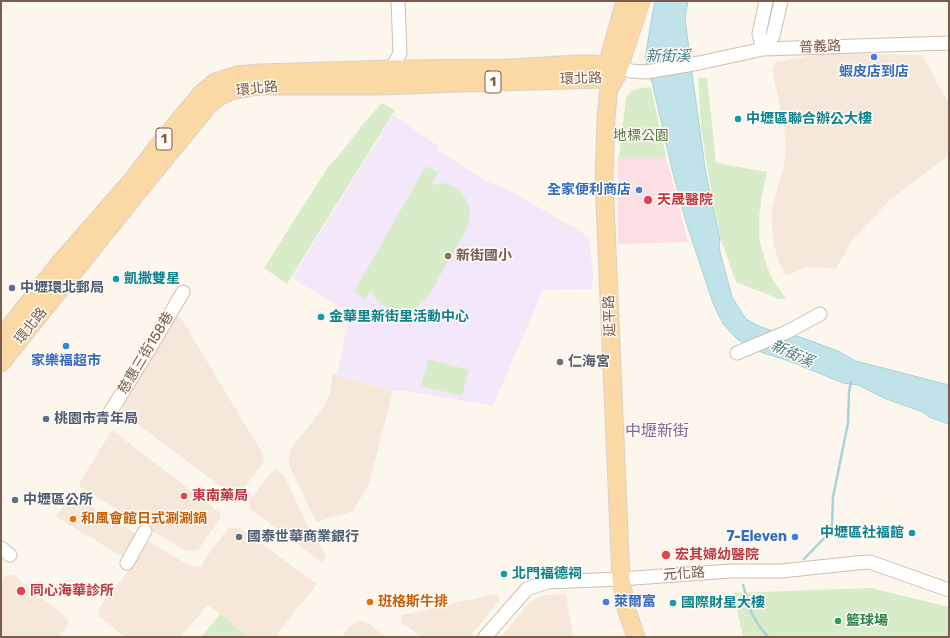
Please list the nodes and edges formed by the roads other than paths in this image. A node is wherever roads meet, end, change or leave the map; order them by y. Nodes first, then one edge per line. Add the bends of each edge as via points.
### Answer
1 (398, 1) edge
2 (625, 1) edge
3 (641, 1) edge
4 (766, 1) edge
5 (781, 1) edge
6 (949, 43) edge
7 (763, 49) junction
8 (392, 69) junction
9 (614, 75) junction
10 (382, 86) junction
11 (183, 292) dead end
12 (820, 314) dead end
13 (6, 340) edge
14 (743, 350) dead end
15 (1, 363) edge
16 (109, 414) dead end
17 (145, 531) dead end
18 (127, 562) dead end
19 (621, 579) junction
20 (949, 590) edge
21 (485, 637) edge
22 (636, 637) edge

1 - 8 street via 400,53
2 - 9 main road, 延平路
3 - 9 main road, 延平路
4 - 7 street via 759,34
5 - 7 street via 773,36
6 - 7 street, 普義路
7 - 9 street, 普義路 via 692,64
8 - 9 main road, 環北路 / 1 via 591,64
8 - 10 street
8 - 13 main road, 環北路 / 1 via 237,75 215,82 201,94 134,178 58,265
9 - 10 main road, 環北路 / 1
9 - 19 main road, 延平路 via 606,117 604,180
10 - 13 main road, 環北路 / 1 via 259,86 231,91 220,96 208,106 140,189
11 - 16 street, 慈惠三街158巷
12 - 14 street via 787,332
13 - 15 main road, 環北路 / 1
17 - 18 street
19 - 20 street, 元化路 via 730,571 782,571 870,562
19 - 21 street, 元化路 via 547,582 527,589
19 - 22 main road, 延平路 via 626,608

